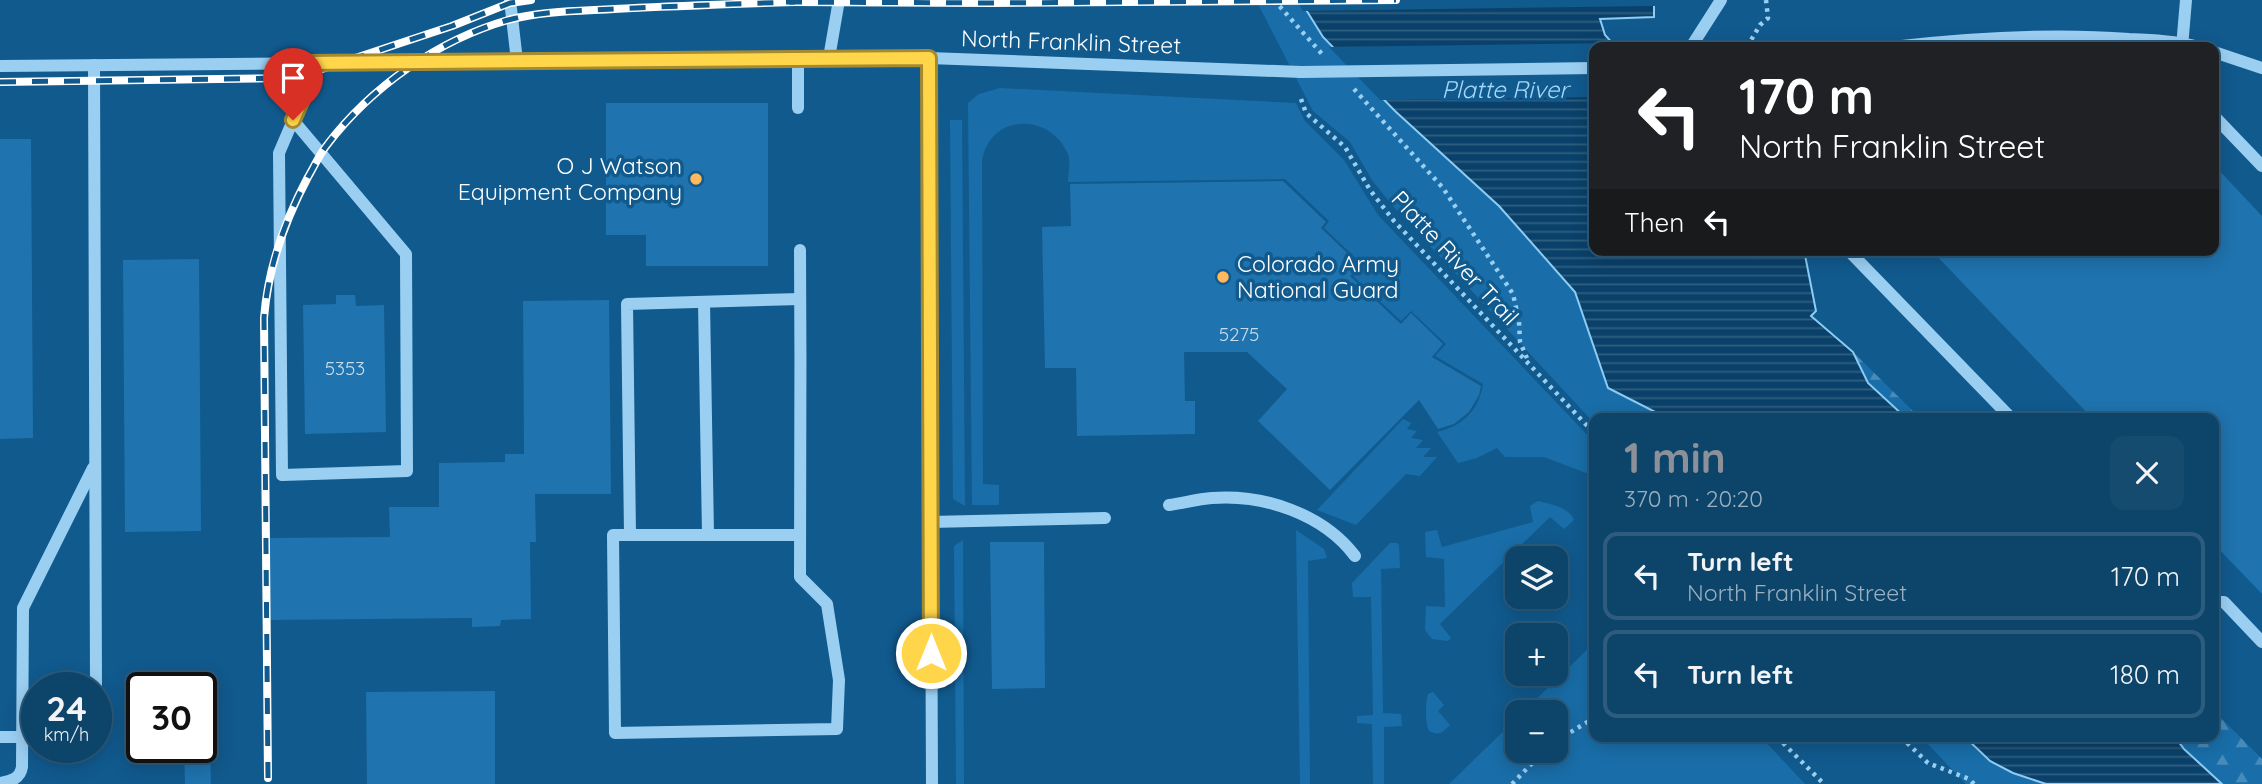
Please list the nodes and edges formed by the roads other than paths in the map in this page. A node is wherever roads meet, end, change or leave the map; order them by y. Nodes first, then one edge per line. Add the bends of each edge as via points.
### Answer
1 (510, 0) edge
2 (839, 0) edge
3 (1721, 0) edge
4 (2186, 0) edge
5 (1694, 42) edge
6 (1936, 42) edge
7 (2150, 42) edge
8 (2182, 42) edge
9 (2219, 54) edge
10 (829, 58) junction
11 (929, 58) junction
12 (798, 59) junction
13 (517, 61) junction
14 (305, 63) junction
15 (94, 65) junction
16 (0, 66) edge
17 (1589, 68) edge
18 (2262, 68) edge
19 (798, 108) dead end
20 (293, 120) junction
21 (2219, 122) edge
22 (2262, 166) edge
23 (800, 250) dead end
24 (1854, 256) edge
25 (800, 299) junction
26 (704, 302) junction
27 (2006, 413) edge
28 (96, 463) junction
29 (1169, 506) dead end
30 (1105, 517) dead end
31 (930, 522) junction
32 (630, 535) junction
33 (708, 535) junction
34 (800, 535) junction
35 (1355, 556) dead end
36 (2219, 602) edge
37 (2262, 642) edge
38 (23, 672) edge
39 (96, 672) edge
40 (0, 737) edge
41 (21, 737) edge
42 (22, 763) edge
43 (0, 783) edge
44 (932, 784) edge

1 - 13 street
2 - 10 street
3 - 5 street
4 - 8 street
6 - 7 street via 2085,36
9 - 18 street
10 - 11 street, North Franklin Street
10 - 12 street, North Franklin Street
11 - 17 street, North Franklin Street, bridge via 1301,72
11 - 31 street
12 - 13 street, North Franklin Street
12 - 19 street
13 - 14 street, North Franklin Street
14 - 15 street, North Franklin Street
14 - 20 street via 303,97
15 - 16 street, North Franklin Street
15 - 28 street
20 - 20 street via 279,153 282,475 407,471 406,254
21 - 22 street
23 - 25 street
24 - 27 street
25 - 26 street
25 - 34 street
26 - 32 street via 628,304
26 - 33 street
28 - 38 street via 23,608
28 - 39 street
29 - 35 street via 1222,498 1278,505 1323,527
30 - 31 street
31 - 44 street
32 - 33 street
32 - 34 street via 613,535 615,733 837,729 839,680 827,604 800,577
33 - 34 street
36 - 37 street
40 - 41 street
42 - 43 street via 14,780

